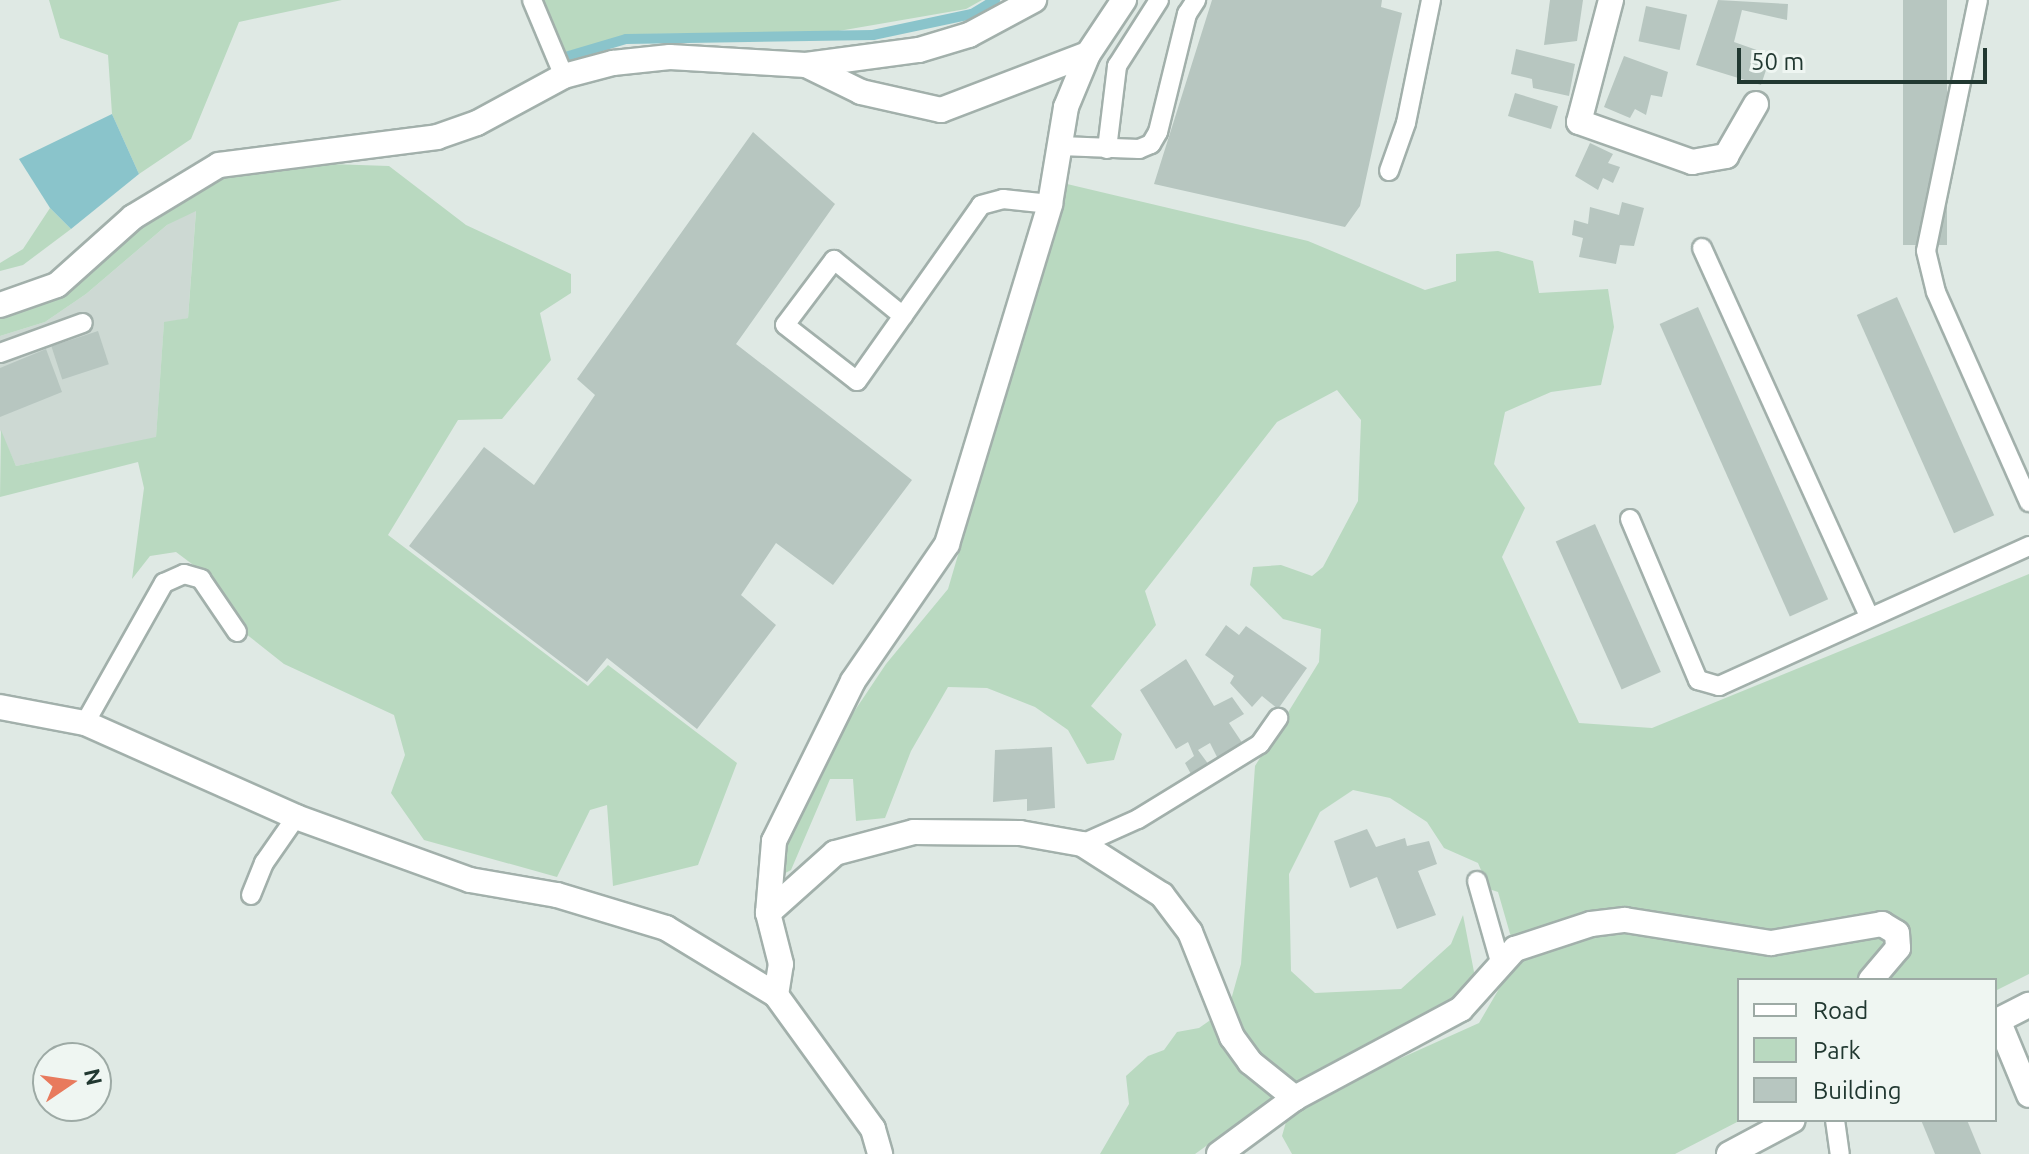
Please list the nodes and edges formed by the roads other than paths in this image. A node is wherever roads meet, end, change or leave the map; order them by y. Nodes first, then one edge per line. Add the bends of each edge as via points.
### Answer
1 (532, 0) edge
2 (1034, 0) edge
3 (1124, 0) edge
4 (1159, 0) edge
5 (1196, 0) edge
6 (1431, 0) edge
7 (1611, 0) edge
8 (1978, 0) edge
9 (1088, 54) junction
10 (806, 65) junction
11 (564, 76) junction
12 (1756, 104) dead end
13 (1060, 146) junction
14 (1107, 149) junction
15 (1389, 171) dead end
16 (1050, 204) junction
17 (1702, 248) dead end
18 (0, 305) edge
19 (903, 316) junction
20 (83, 323) dead end
21 (0, 353) edge
22 (2029, 502) edge
23 (1630, 519) dead end
24 (2029, 546) edge
25 (1869, 616) junction
26 (237, 632) dead end
27 (0, 707) edge
28 (1278, 718) dead end
29 (85, 723) junction
30 (296, 817) junction
31 (1082, 844) junction
32 (1477, 881) dead end
33 (251, 895) dead end
34 (768, 913) junction
35 (1500, 962) junction
36 (1873, 978) edge
37 (776, 995) junction
38 (2029, 1005) edge
39 (1997, 1021) edge
40 (1997, 1023) edge
41 (2029, 1095) edge
42 (1295, 1098) junction
43 (1835, 1122) edge
44 (1778, 1124) edge
45 (880, 1154) edge
46 (1219, 1154) edge
47 (1729, 1154) edge
48 (1840, 1154) edge

1 - 11 lane
2 - 10 street via 969,35 919,50
3 - 9 street
4 - 14 lane via 1117,66
5 - 14 lane via 1187,14 1158,132 1139,149
6 - 15 lane via 1406,123
7 - 12 street via 1579,122 1692,162 1726,156
8 - 22 lane via 1926,251 1936,292
9 - 10 street via 941,110 861,92
9 - 13 street via 1066,107
10 - 11 street via 670,57 613,63
11 - 18 street via 477,123 437,137 219,165 133,217 57,285
13 - 14 lane
13 - 16 street
16 - 19 lane via 1003,199 981,205
16 - 34 street via 947,544 853,681 774,841
17 - 25 lane
19 - 19 lane via 857,381 785,325 834,260
20 - 21 lane
23 - 25 lane via 1698,680 1719,686
24 - 25 lane
26 - 29 lane via 201,579 184,574 164,583
27 - 29 street
28 - 31 lane via 1260,744 1138,819
29 - 30 street
30 - 33 lane via 264,863
30 - 37 street via 470,880 557,895 666,928
31 - 34 street via 1020,833 914,832 835,853
31 - 42 street via 1162,895 1190,932 1232,1037 1250,1062
32 - 35 lane
34 - 37 street via 781,964
35 - 36 street via 1515,949 1548,937 1625,920 1771,943 1882,924 1897,933 1898,948
35 - 42 street via 1461,1009
37 - 45 street via 873,1129
38 - 39 street
40 - 41 street
42 - 46 street
43 - 48 lane
44 - 47 street

